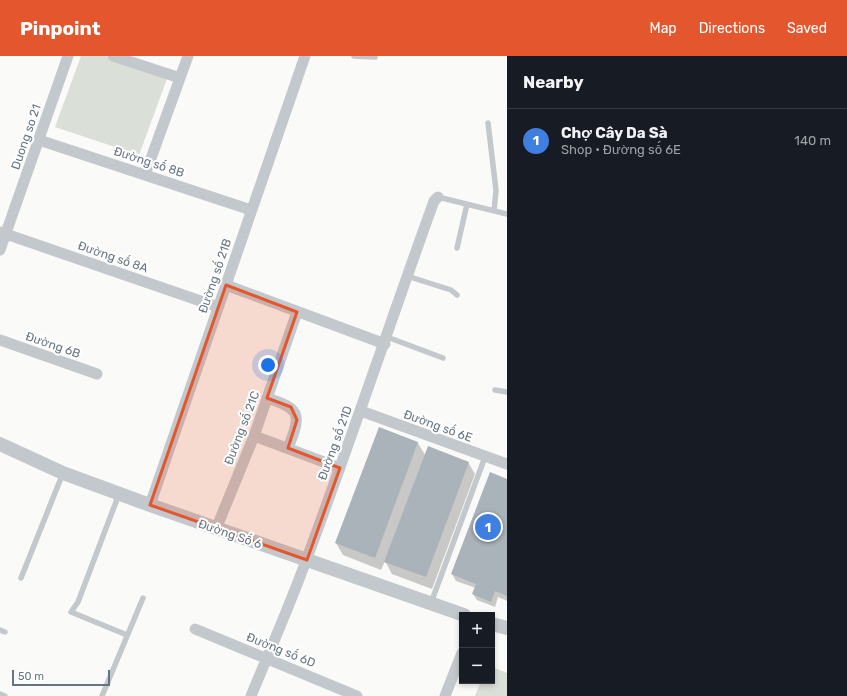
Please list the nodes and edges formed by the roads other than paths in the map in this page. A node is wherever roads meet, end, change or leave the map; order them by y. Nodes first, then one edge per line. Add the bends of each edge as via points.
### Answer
1 (68, 56) edge
2 (113, 56) edge
3 (188, 56) edge
4 (305, 56) edge
5 (354, 56) edge
6 (376, 56) edge
7 (180, 78) junction
8 (488, 123) dead end
9 (39, 140) junction
10 (145, 175) junction
11 (438, 198) joint
12 (467, 204) junction
13 (252, 210) junction
14 (494, 210) junction
15 (507, 214) edge
16 (3, 233) edge
17 (457, 248) dead end
18 (0, 250) edge
19 (407, 276) junction
20 (226, 285) junction
21 (457, 295) dead end
22 (218, 307) junction
23 (297, 312) junction
24 (0, 340) edge
25 (386, 340) junction
26 (443, 358) dead end
27 (97, 374) dead end
28 (495, 390) dead end
29 (507, 392) edge
30 (267, 398) junction
31 (361, 411) junction
32 (254, 436) junction
33 (0, 444) edge
34 (288, 448) junction
35 (485, 457) junction
36 (507, 464) edge
37 (340, 468) junction
38 (63, 473) junction
39 (119, 494) junction
40 (150, 505) junction
41 (216, 529) junction
42 (307, 560) junction
43 (21, 578) dead end
44 (143, 598) dead end
45 (430, 604) junction
46 (459, 613) edge
47 (495, 625) edge
48 (507, 628) edge
49 (195, 629) dead end
50 (127, 635) junction
51 (267, 658) junction
52 (459, 661) edge
53 (0, 694) edge
54 (5, 696) edge
55 (102, 696) edge
56 (251, 696) edge
57 (357, 696) edge
58 (445, 696) edge

1 - 9 street, Duong so 21
2 - 7 street
3 - 7 street
4 - 13 street, Đường số 21B
5 - 6 lane
7 - 10 street
8 - 14 lane via 496,190
9 - 10 street, Đường số 8B
9 - 16 street, Duong so 21
10 - 13 street, Đường số 8B
11 - 12 lane
11 - 19 street, Đường số 21D via 434,201
12 - 14 lane
12 - 17 lane
13 - 20 street, Đường số 21B
14 - 15 lane
16 - 18 street, Duong so 21
16 - 22 street, Đường số 8A
19 - 21 lane via 451,290
19 - 25 street, Đường số 21D
20 - 22 street, Đường số 21B
20 - 23 street
22 - 40 street, Đường số 21B
23 - 25 street
23 - 30 street, Đường số 21C
24 - 27 street, Đường 6B
25 - 26 lane
25 - 31 street, Đường số 21D
28 - 29 lane
30 - 32 street, Đường số 21C
30 - 34 street via 292,407 295,413 297,426
31 - 35 street, Đường số 6E
31 - 37 street, Đường số 21D
32 - 34 street
32 - 41 street, Đường số 21C
33 - 38 street, Đường Số 6
34 - 37 street
35 - 36 street, Đường số 6E
35 - 45 lane
37 - 42 street, Đường số 21D
38 - 39 street, Đường Số 6
38 - 43 lane
39 - 40 street, Đường Số 6
39 - 50 lane via 78,602 71,612
40 - 41 street, Đường Số 6
41 - 42 street, Đường Số 6
42 - 45 street, Đường Số 6
42 - 51 street, Đường số 21D
44 - 50 lane
45 - 46 street, Đường Số 6
47 - 48 street
49 - 51 street, Đường số 6D
50 - 55 lane
51 - 56 street, Đường số 21D
51 - 57 street, Đường số 6D
52 - 58 street
53 - 54 lane

